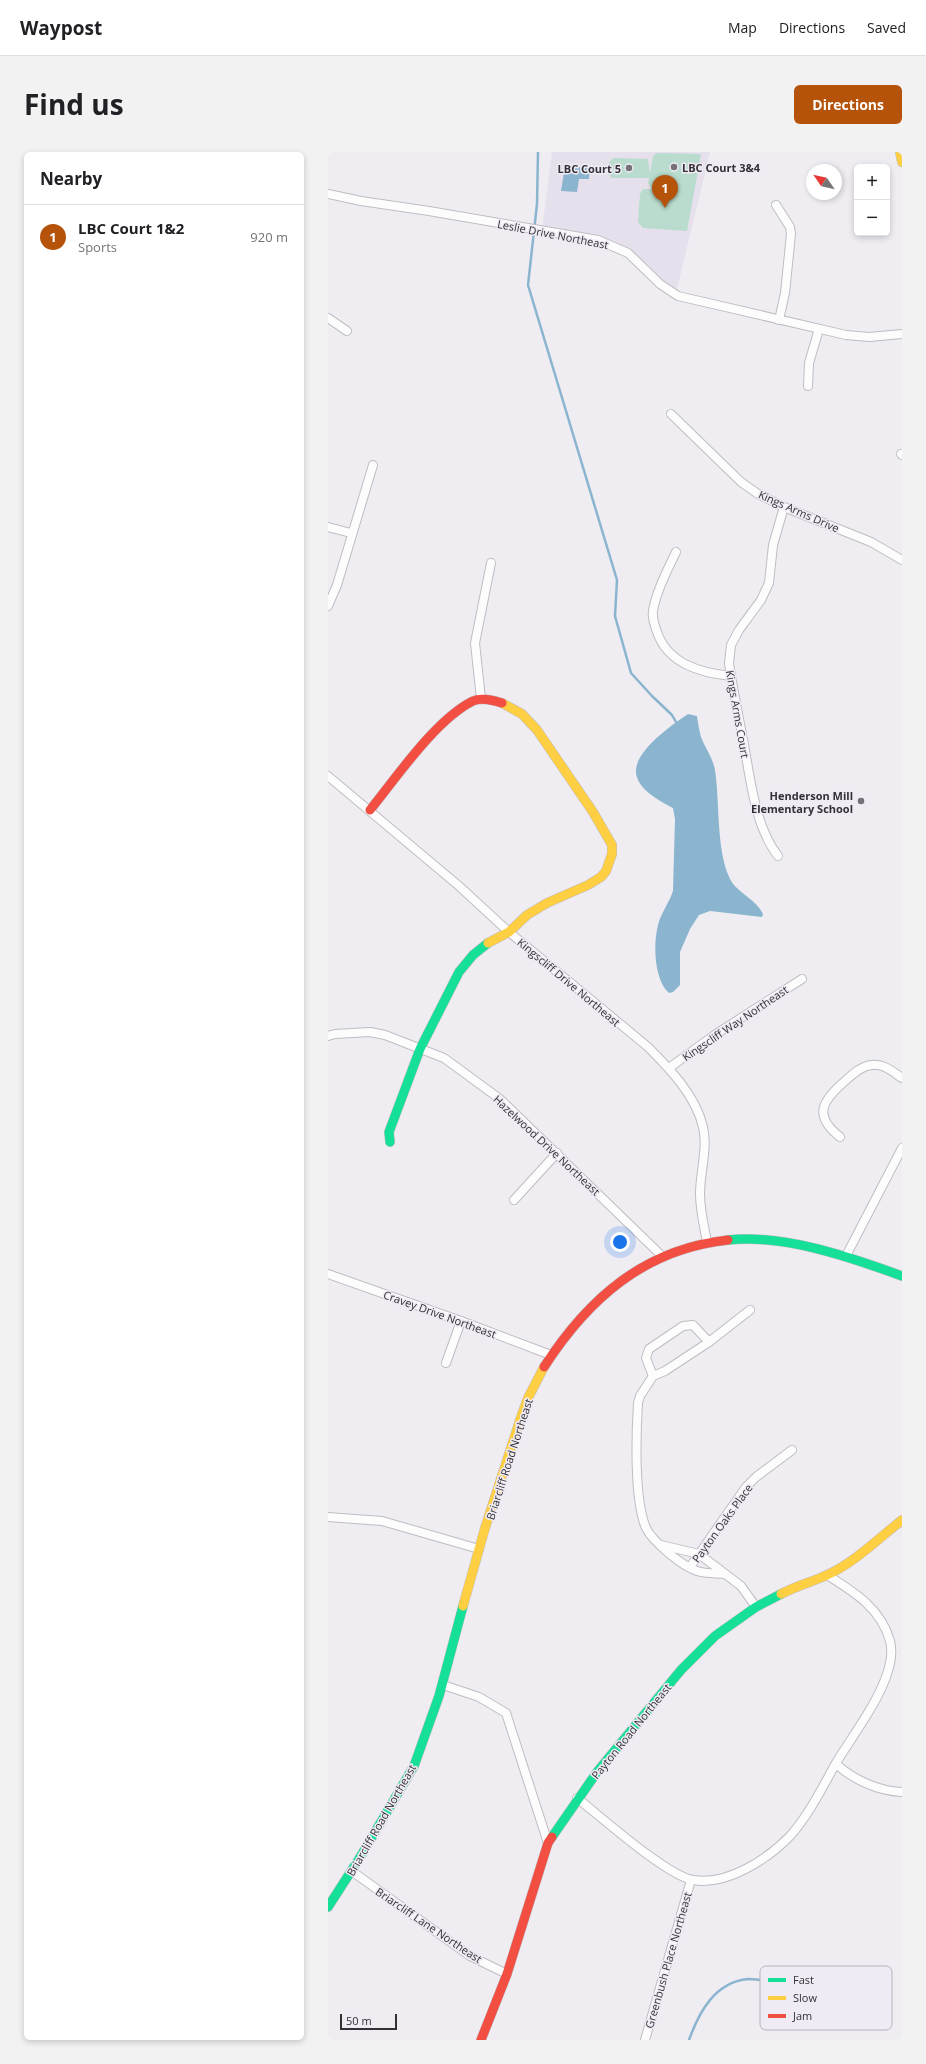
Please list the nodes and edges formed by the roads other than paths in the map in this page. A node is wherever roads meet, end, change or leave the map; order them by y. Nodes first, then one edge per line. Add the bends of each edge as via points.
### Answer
1 (900, 152) edge
2 (902, 162) edge
3 (328, 194) edge
4 (776, 205) dead end
5 (328, 318) edge
6 (779, 320) junction
7 (819, 329) junction
8 (346, 331) dead end
9 (902, 334) edge
10 (808, 386) dead end
11 (671, 414) dead end
12 (373, 465) dead end
13 (784, 507) junction
14 (328, 527) edge
15 (351, 533) junction
16 (676, 552) dead end
17 (902, 560) edge
18 (491, 563) dead end
19 (328, 606) edge
20 (731, 676) junction
21 (480, 699) junction
22 (328, 776) edge
23 (370, 810) junction
24 (778, 856) dead end
25 (509, 932) junction
26 (802, 979) dead end
27 (328, 1036) edge
28 (420, 1049) junction
29 (669, 1068) junction
30 (902, 1078) edge
31 (840, 1137) dead end
32 (390, 1142) dead end
33 (902, 1148) edge
34 (557, 1153) junction
35 (514, 1200) dead end
36 (707, 1242) junction
37 (663, 1256) junction
38 (846, 1256) junction
39 (328, 1274) edge
40 (902, 1276) edge
41 (750, 1310) dead end
42 (461, 1320) junction
43 (709, 1342) junction
44 (551, 1355) junction
45 (446, 1363) dead end
46 (653, 1376) junction
47 (792, 1450) dead end
48 (328, 1517) edge
49 (902, 1520) edge
50 (661, 1545) junction
51 (479, 1549) junction
52 (699, 1554) junction
53 (690, 1568) junction
54 (725, 1574) junction
55 (828, 1575) junction
56 (756, 1606) junction
57 (442, 1685) junction
58 (836, 1764) junction
59 (902, 1792) edge
60 (577, 1798) junction
61 (548, 1843) junction
62 (353, 1872) junction
63 (691, 1880) junction
64 (328, 1907) edge
65 (507, 1974) junction
66 (481, 2040) edge
67 (645, 2040) edge

1 - 2 street
3 - 6 street, Leslie Drive Northeast via 598,240 628,253 660,284 678,296
4 - 6 street via 790,227 791,234 785,293
5 - 8 street
6 - 7 street, Leslie Drive Northeast
7 - 9 street, Leslie Drive Northeast via 868,337
7 - 10 street via 809,363
11 - 13 street, Kings Arms Drive via 741,482
12 - 15 street
13 - 17 street, Kings Arms Drive via 870,542
13 - 20 street, Kings Arms Court via 772,545 769,583 761,600 738,630 731,646
14 - 15 street
15 - 19 street via 337,585
16 - 20 street via 653,606 652,620 658,636 666,650 680,662 710,674
18 - 21 street via 475,643
20 - 24 street, Kings Arms Court via 760,820
21 - 23 street via 473,701 441,724
21 - 25 street via 507,705 522,714 537,730 612,845 612,854 601,877 547,903 527,915
22 - 23 street, Kingscliff Drive Northeast
23 - 25 street, Kingscliff Drive Northeast
25 - 28 street via 488,942 459,972
25 - 29 street, Kingscliff Drive Northeast via 648,1047
26 - 29 street, Kingscliff Way Northeast via 716,1034
27 - 28 street, Hazelwood Drive Northeast via 370,1032
28 - 32 street via 389,1132
28 - 34 street, Hazelwood Drive Northeast via 444,1058 500,1098
29 - 36 street, Kingscliff Drive Northeast via 694,1105 703,1126 700,1194
30 - 31 street via 884,1066 871,1062 830,1094 824,1104 824,1115 828,1125
33 - 38 street
34 - 35 street
34 - 37 street, Hazelwood Drive Northeast
36 - 37 street, Briarcliff Road Northeast
36 - 38 street, Briarcliff Road Northeast via 766,1241 816,1248
37 - 44 street, Briarcliff Road Northeast via 600,1298 564,1336
38 - 40 street, Briarcliff Road Northeast
39 - 42 street, Cravey Drive Northeast
41 - 43 street
42 - 44 street, Cravey Drive Northeast
42 - 45 street
43 - 46 street
43 - 46 street via 693,1325 683,1326 649,1349 646,1358
44 - 51 street, Briarcliff Road Northeast via 528,1399
46 - 50 street via 638,1403 639,1494 647,1529
47 - 52 street, Payton Oaks Place via 746,1487
48 - 51 street via 382,1521
49 - 55 street, Payton Road Northeast via 853,1560
50 - 52 street
50 - 53 street
51 - 57 street, Briarcliff Road Northeast
52 - 53 street, Payton Oaks Place
52 - 54 street
53 - 54 street
54 - 56 street via 741,1586
55 - 56 street, Payton Road Northeast
55 - 58 street via 854,1591 873,1608 887,1632 891,1652 886,1677
56 - 60 street, Payton Road Northeast via 698,1651
57 - 61 street via 480,1697 506,1713
57 - 62 street, Briarcliff Road Northeast via 413,1767
58 - 59 street via 867,1784 884,1791
58 - 63 street via 808,1814 770,1853 726,1877 706,1882
60 - 61 street, Payton Road Northeast
60 - 63 street via 665,1867
61 - 65 street, Payton Road Northeast
62 - 64 street, Briarcliff Road Northeast
62 - 65 street, Briarcliff Lane Northeast via 470,1956
63 - 67 street, Greenbush Place Northeast
65 - 66 street, Payton Road Northeast

